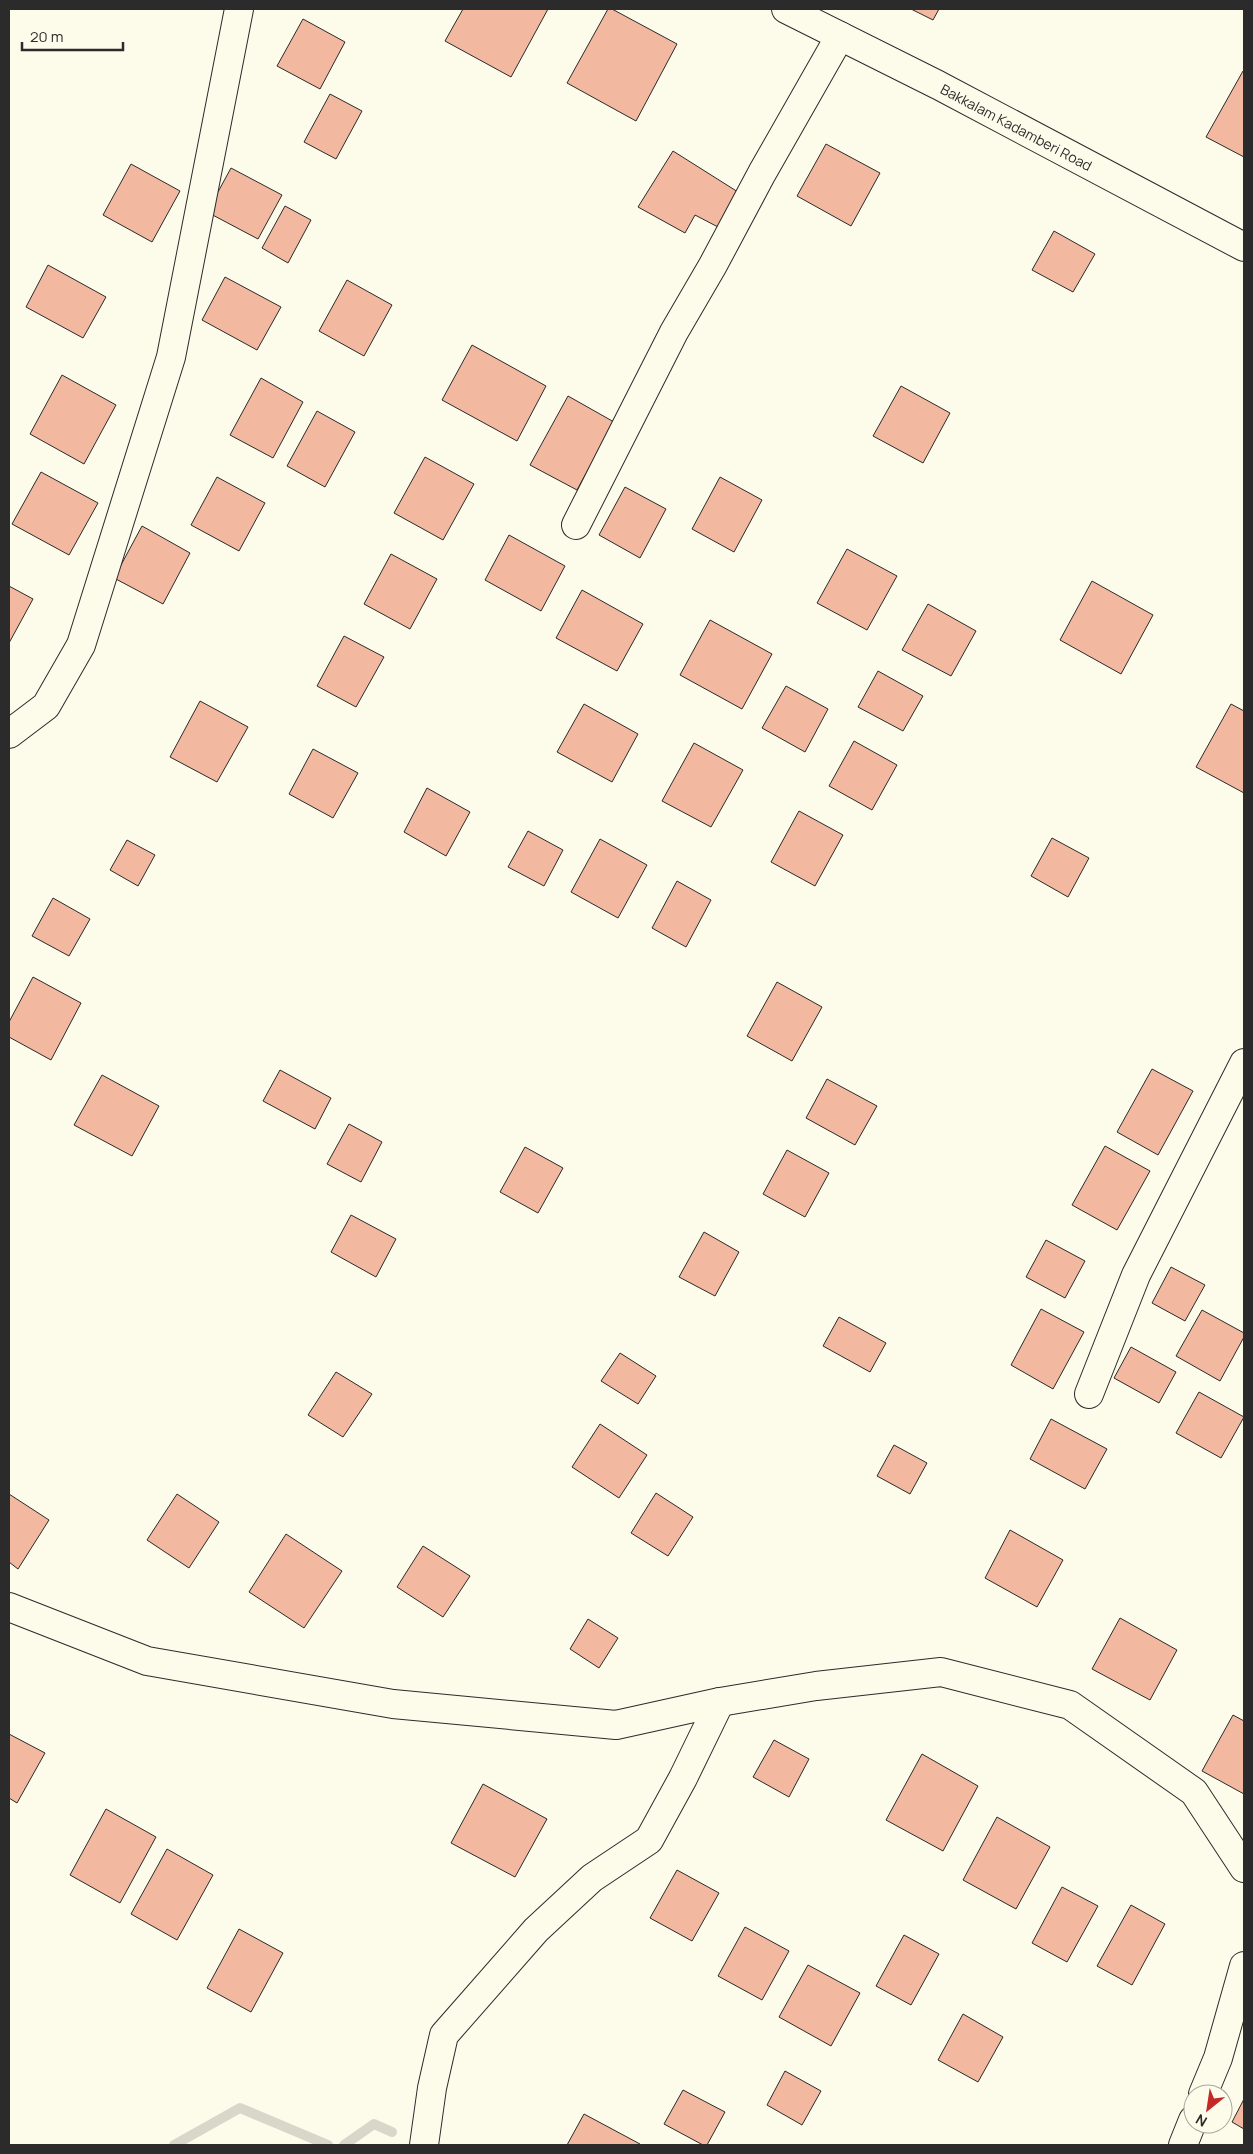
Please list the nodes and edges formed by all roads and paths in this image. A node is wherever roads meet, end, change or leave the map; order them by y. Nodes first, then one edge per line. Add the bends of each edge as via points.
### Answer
1 (239, 9) edge
2 (786, 9) edge
3 (840, 36) junction
4 (1244, 247) edge
5 (576, 525) dead end
6 (9, 734) edge
7 (1244, 1063) edge
8 (1089, 1394) dead end
9 (9, 1607) edge
10 (720, 1702) junction
11 (1244, 1868) edge
12 (1244, 1966) edge
13 (1207, 2084) edge
14 (424, 2145) edge

1 - 6 street via 171,356 84,636 46,706
2 - 3 street, Bakkalam Kadamberi Road
3 - 4 street, Bakkalam Kadamberi Road
3 - 5 street via 674,332
7 - 8 street via 1136,1275
9 - 10 street via 147,1660 393,1704 616,1725
10 - 11 street via 816,1686 941,1672 1070,1705 1194,1792
10 - 14 street via 650,1840 592,1878 536,1930 444,2035
12 - 13 street via 1218,2058

